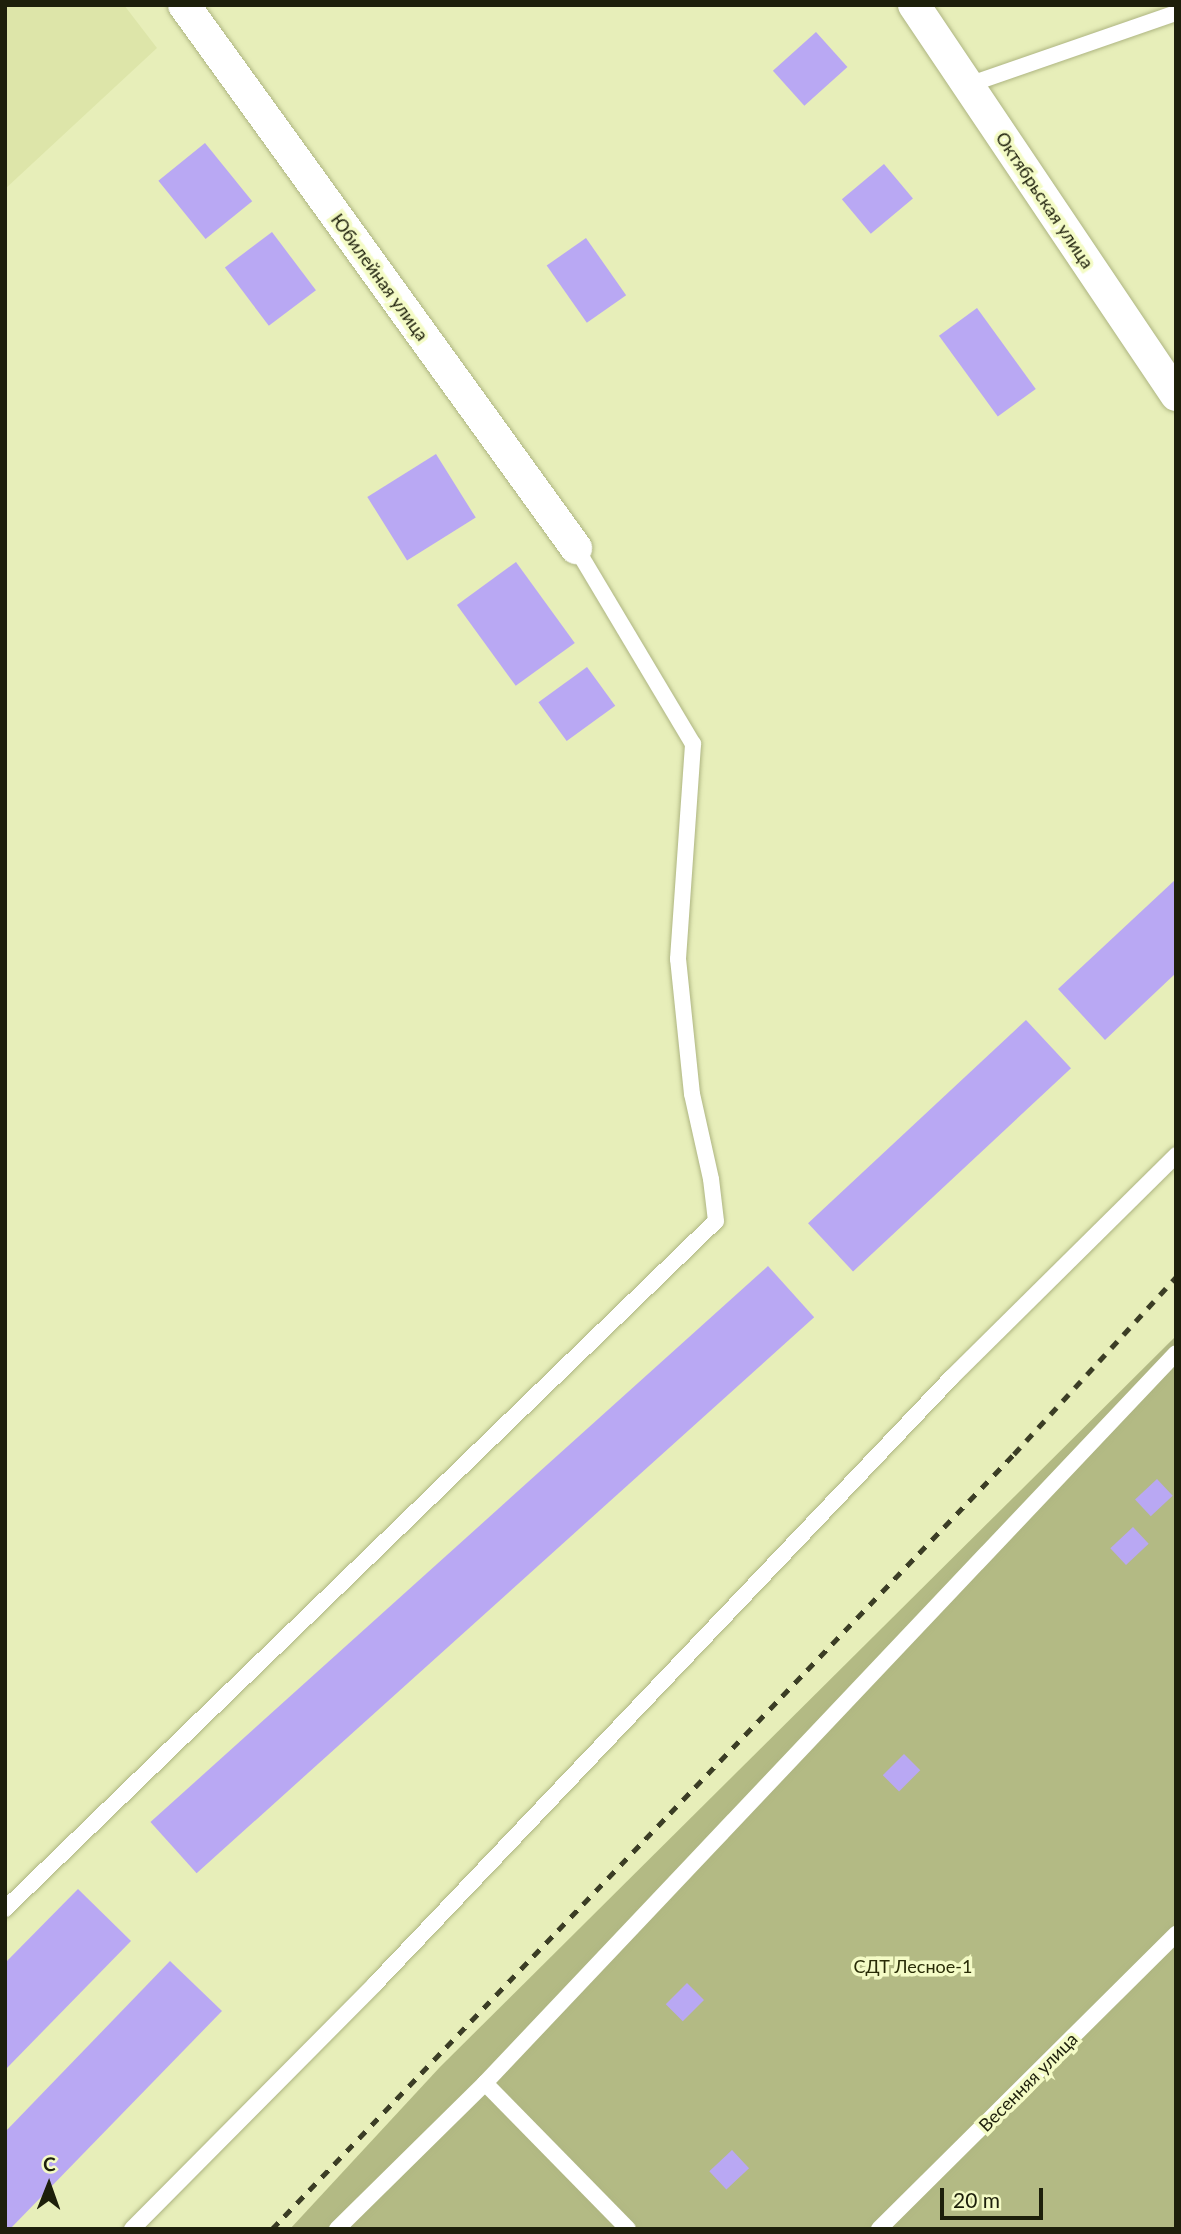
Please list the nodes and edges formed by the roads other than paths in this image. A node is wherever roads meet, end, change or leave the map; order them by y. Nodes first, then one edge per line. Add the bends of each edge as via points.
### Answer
1 (184, 5) edge
2 (914, 5) edge
3 (1176, 12) edge
4 (968, 85) junction
5 (1176, 395) edge
6 (576, 548) joint
7 (1176, 1155) edge
8 (1176, 1353) edge
9 (5, 1909) edge
10 (1176, 1934) edge
11 (485, 2083) junction
12 (132, 2229) edge
13 (337, 2229) edge
14 (628, 2229) edge
15 (879, 2229) edge

1 - 6 street, Юбилейная улица
2 - 4 street, Октябрьская улица
3 - 4 lane
4 - 5 street, Октябрьская улица
6 - 9 lane via 693,744 678,959 692,1094 716,1222
7 - 12 lane via 951,1378 384,1974
8 - 11 lane
10 - 15 lane, Весенняя улица
11 - 13 lane
11 - 14 lane

